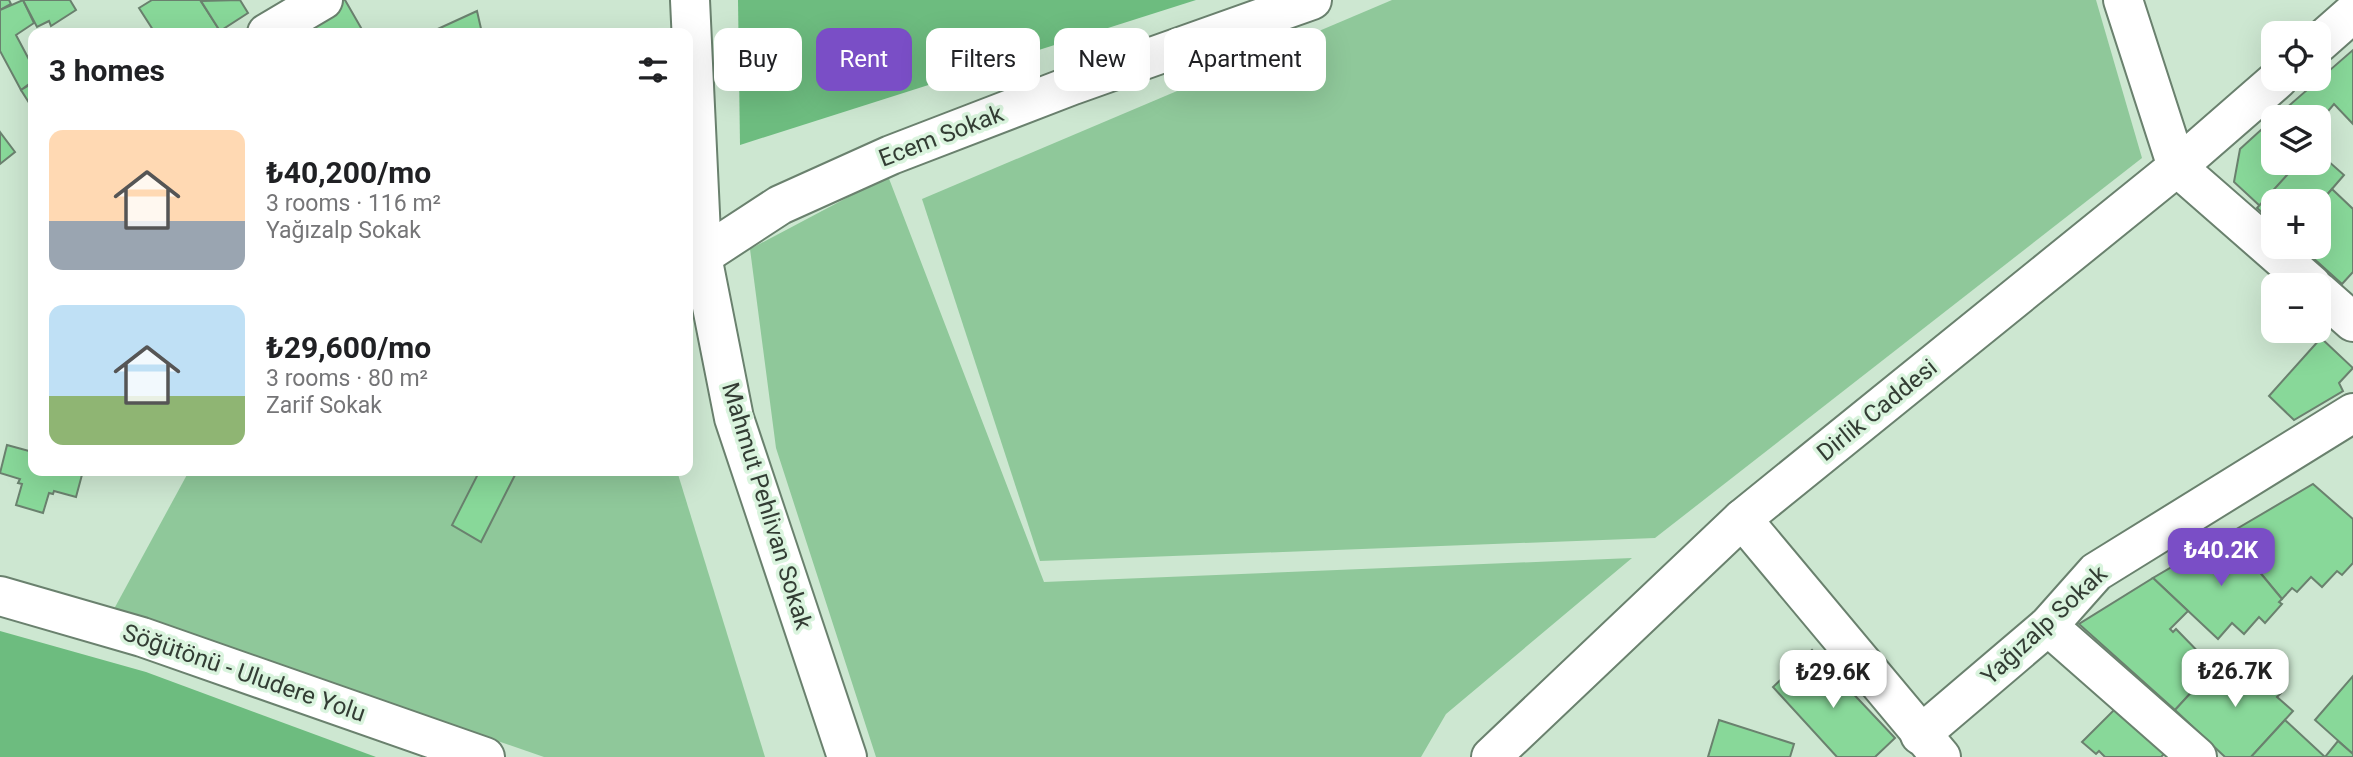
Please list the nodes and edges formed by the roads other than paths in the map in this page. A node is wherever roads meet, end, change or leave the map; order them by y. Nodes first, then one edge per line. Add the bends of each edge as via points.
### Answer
1 (323, 0) edge
2 (690, 0) edge
3 (1312, 0) edge
4 (2123, 0) edge
5 (2353, 13) edge
6 (275, 28) edge
7 (690, 28) edge
8 (2331, 32) edge
9 (2264, 91) edge
10 (693, 118) edge
11 (2177, 167) junction
12 (702, 256) junction
13 (2298, 273) edge
14 (2331, 303) edge
15 (2353, 322) edge
16 (2353, 413) edge
17 (1742, 519) junction
18 (0, 596) edge
19 (2048, 626) junction
20 (1930, 746) edge
21 (485, 757) edge
22 (847, 757) edge
23 (1491, 757) edge
24 (2197, 757) edge

1 - 6 street
2 - 7 street, Mahmut Pehlivan Sokak
3 - 12 street, Ecem Sokak via 891,155 780,205
4 - 11 street
5 - 8 street
9 - 11 street, Dirlik Caddesi
10 - 12 street, Mahmut Pehlivan Sokak
11 - 13 street
11 - 17 street, Dirlik Caddesi
12 - 22 street, Mahmut Pehlivan Sokak via 734,418
14 - 15 street
16 - 19 street, Yağızalp Sokak via 2096,572
17 - 20 street
17 - 23 street, Dirlik Caddesi
18 - 21 street, Söğütönü - Uludere Yolu via 142,637
19 - 20 street, Yağızalp Sokak
19 - 24 street

